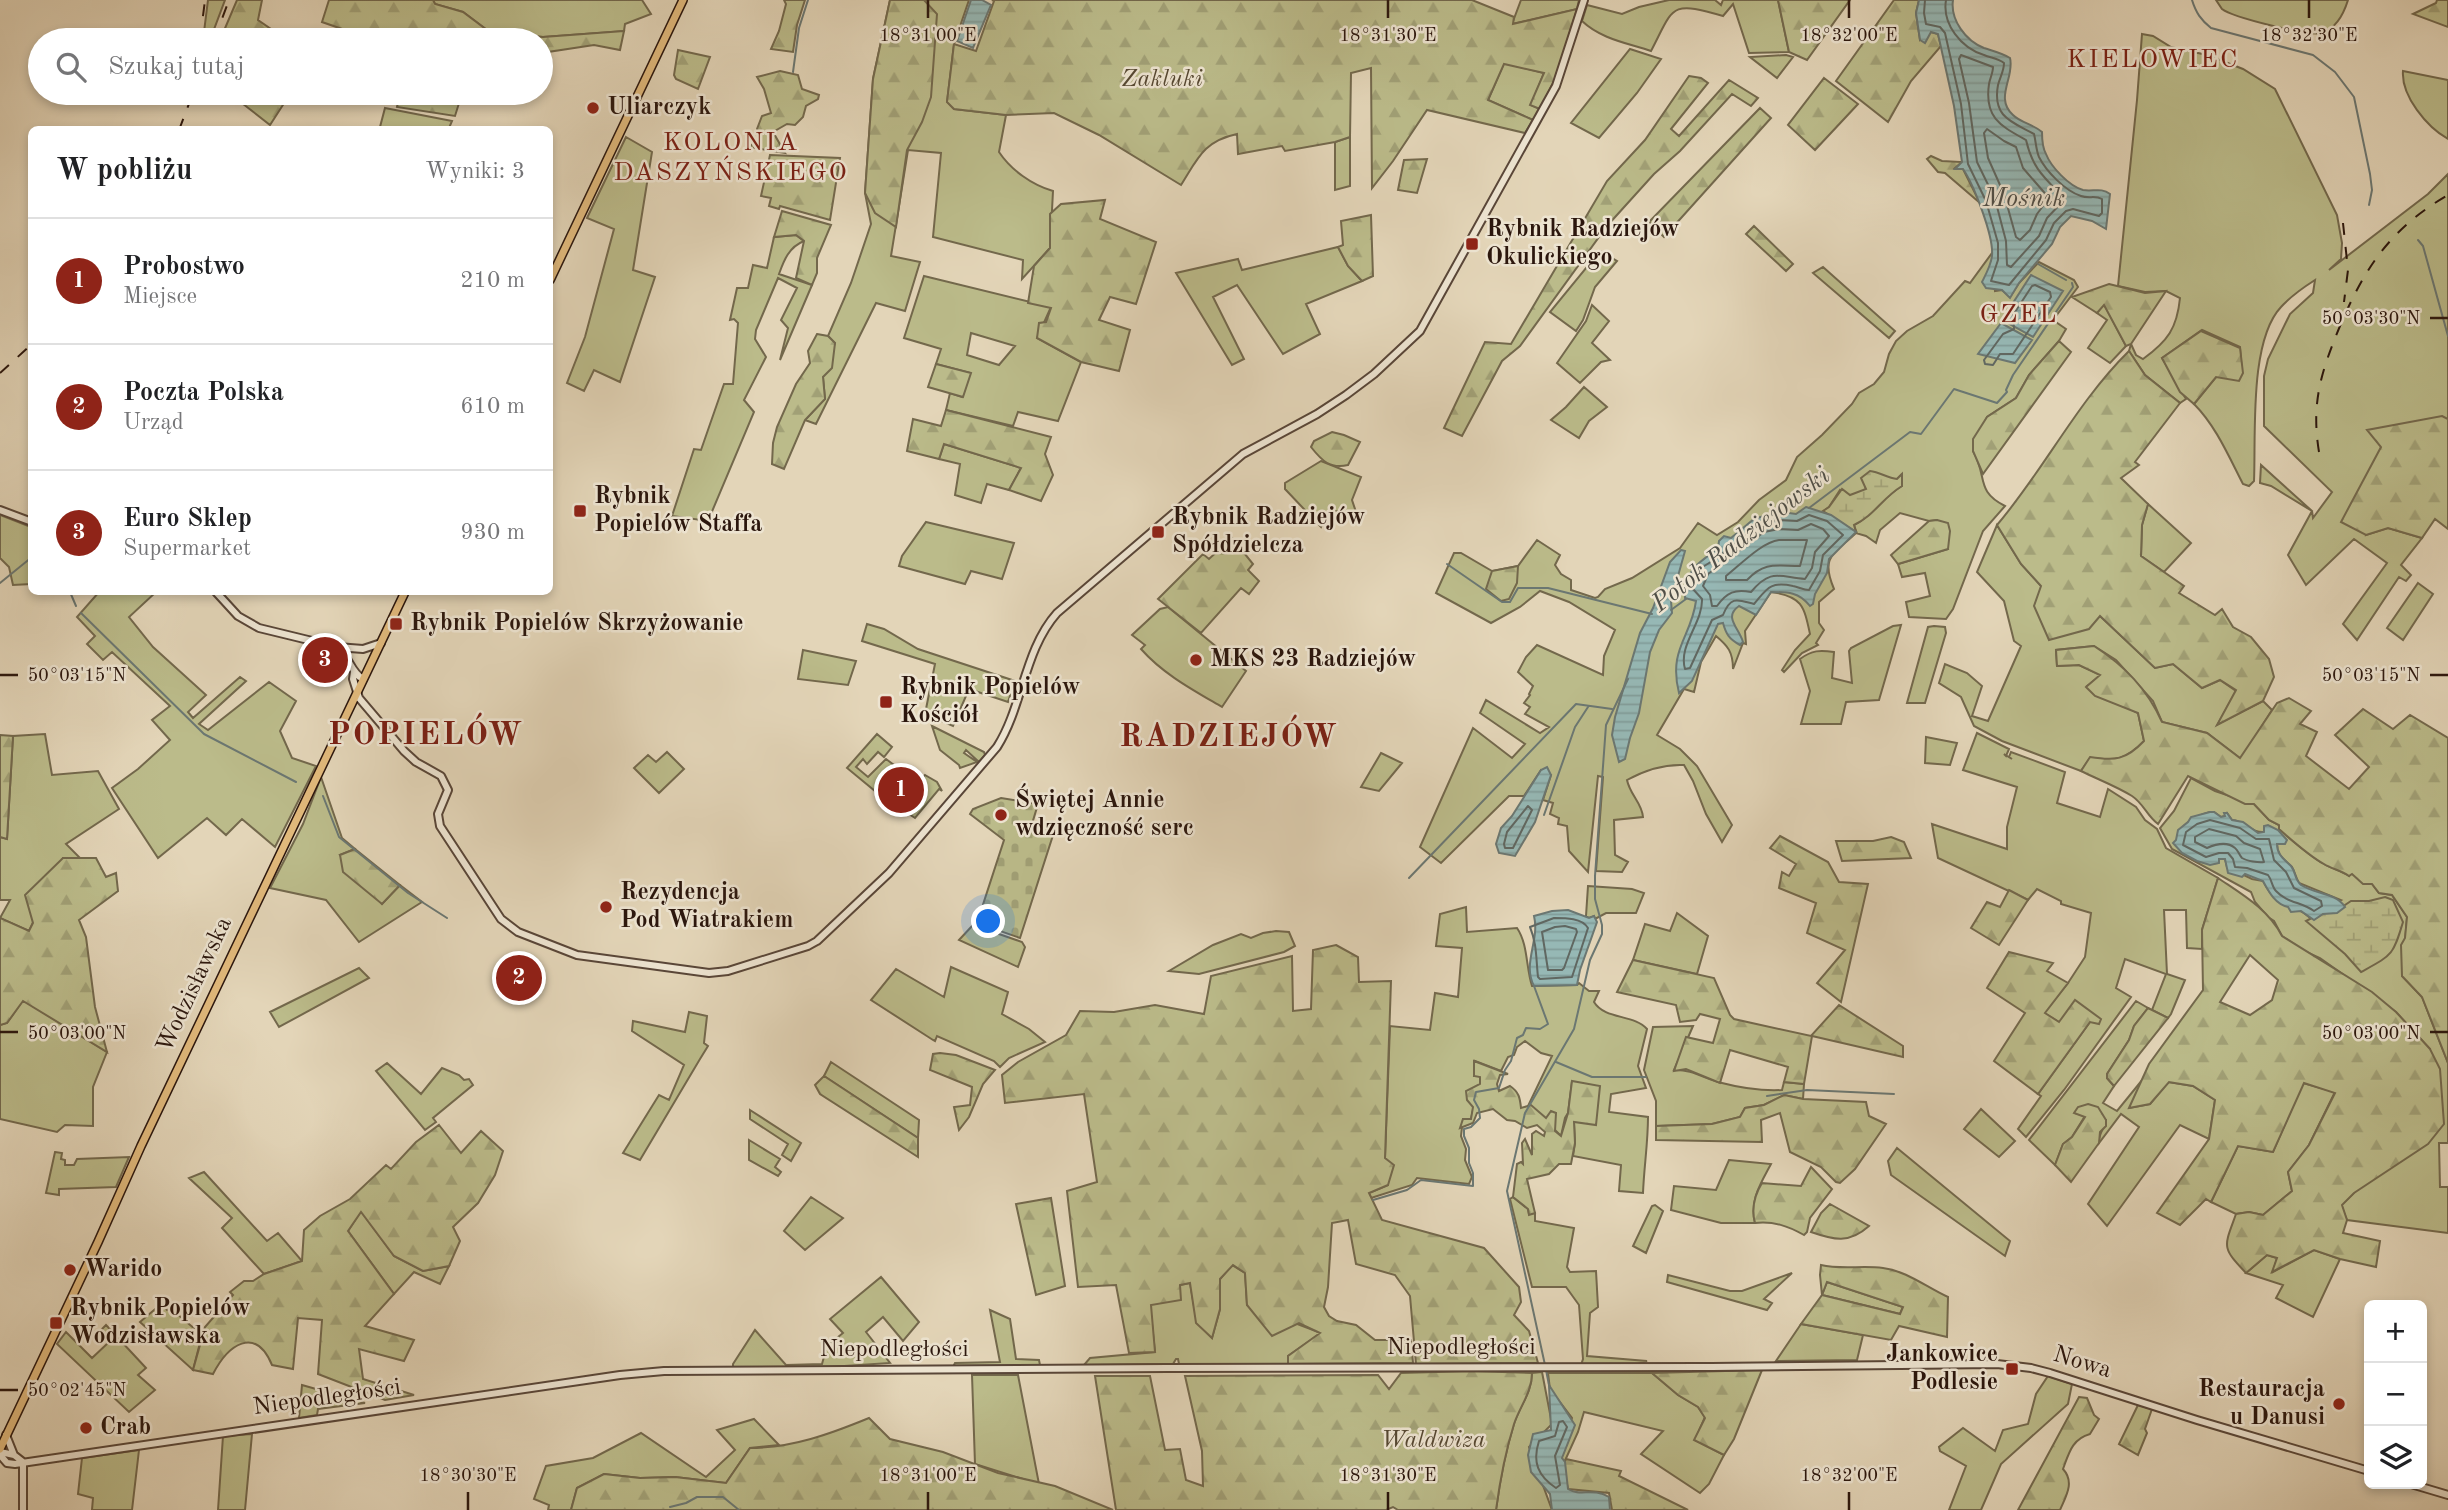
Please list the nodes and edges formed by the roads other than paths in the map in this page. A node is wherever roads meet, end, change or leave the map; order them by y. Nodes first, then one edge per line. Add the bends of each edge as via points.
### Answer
1 (683, 0) edge
2 (1584, 0) edge
3 (553, 274) edge
4 (0, 510) edge
5 (28, 520) edge
6 (219, 595) edge
7 (404, 595) edge
8 (381, 643) junction
9 (337, 647) junction
10 (354, 672) junction
11 (363, 679) junction
12 (357, 692) junction
13 (1771, 1367) joint
14 (6, 1435) junction
15 (0, 1452) edge
16 (14, 1455) junction
17 (23, 1462) junction
18 (4, 1465) edge
19 (2364, 1469) edge
20 (2427, 1489) edge
21 (2448, 1495) edge
22 (23, 1510) edge

1 - 3 main road
2 - 12 street via 1556,86 1422,330 1342,397 1243,454 1060,609 1044,631 995,749 889,873 815,942 728,971 702,973 577,955 528,937 501,919 440,826 438,814 447,794 444,779 404,751
4 - 5 street
6 - 9 street via 254,626
7 - 8 main road, Wodzisławska
8 - 9 street via 363,649
8 - 11 main road, Wodzisławska
9 - 10 street
10 - 11 street
10 - 12 street
11 - 12 main road, Wodzisławska
12 - 14 main road, Wodzisławska
13 - 17 street, Niepodległości via 655,1372
13 - 19 street, Nowa via 1983,1364 2031,1368
14 - 15 main road, Wodzisławska
14 - 16 street
15 - 16 street
15 - 18 street, Niepodległości
16 - 17 street
17 - 18 street, Niepodległości
17 - 22 street
20 - 21 street

